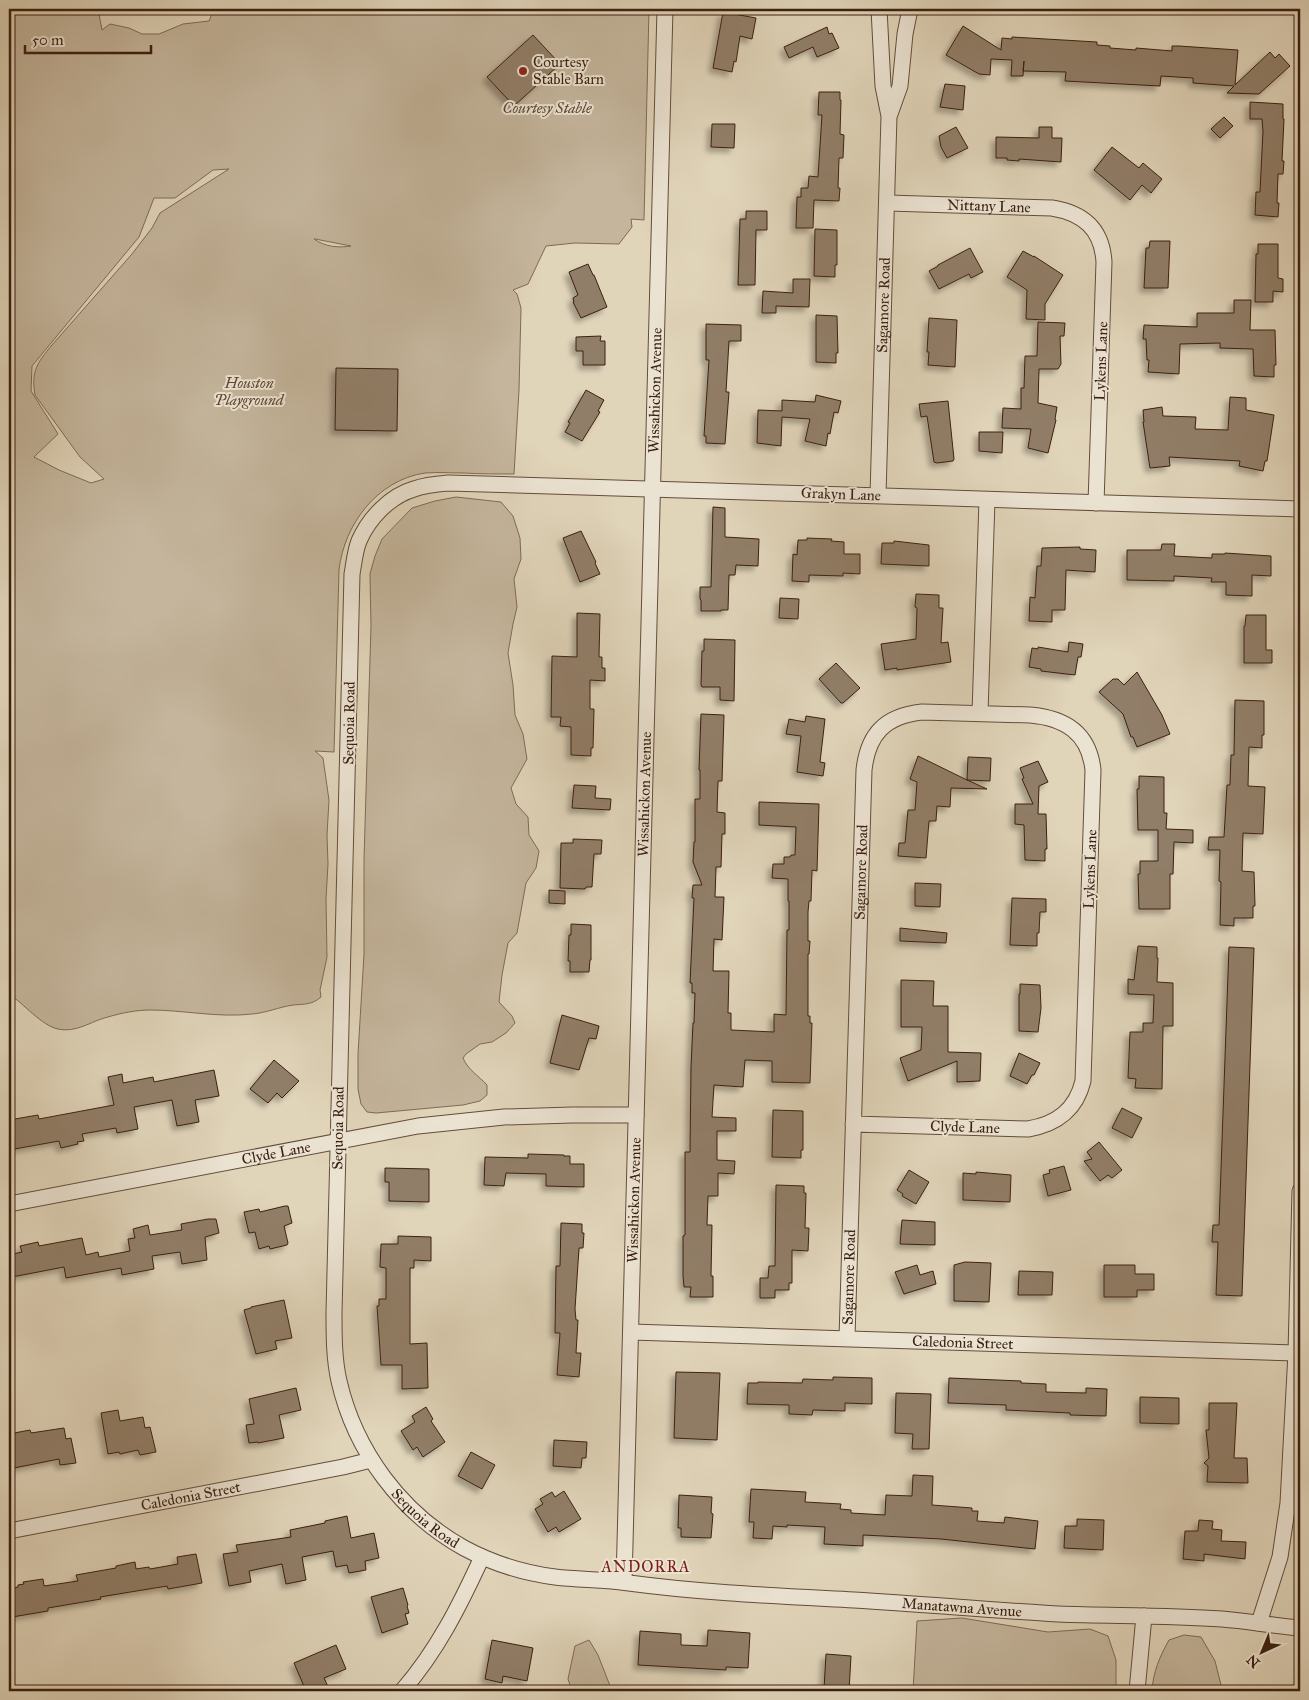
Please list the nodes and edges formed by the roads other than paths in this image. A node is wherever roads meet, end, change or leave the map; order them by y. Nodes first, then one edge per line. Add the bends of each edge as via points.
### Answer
1 (665, 9) edge
2 (879, 9) edge
3 (910, 9) edge
4 (889, 116) junction
5 (888, 203) junction
6 (1088, 223) joint
7 (652, 488) junction
8 (878, 495) junction
9 (987, 500) junction
10 (1096, 503) junction
11 (386, 505) joint
12 (1300, 509) edge
13 (980, 713) junction
14 (1071, 1108) joint
15 (636, 1116) junction
16 (853, 1124) junction
17 (337, 1141) junction
18 (1300, 1191) edge
19 (9, 1204) edge
20 (631, 1332) junction
21 (847, 1338) junction
22 (1296, 1353) junction
23 (372, 1460) junction
24 (9, 1530) edge
25 (482, 1557) junction
26 (624, 1582) junction
27 (1144, 1616) junction
28 (1259, 1623) junction
29 (1300, 1628) edge
30 (402, 1691) edge
31 (1137, 1691) edge

1 - 7 street, Wissahickon Avenue
2 - 4 street, Sagamore Road via 883,86
3 - 4 street, Sagamore Road via 900,86
4 - 5 street, Sagamore Road
5 - 6 street, Nittany Lane via 1052,208 1072,212
5 - 8 street, Sagamore Road
6 - 10 street, Lykens Lane via 1099,237 1104,262
7 - 8 street, Grakyn Lane
7 - 11 street, Grakyn Lane via 448,483 413,489
7 - 15 street, Wissahickon Avenue
8 - 9 street, Grakyn Lane
9 - 10 street, Grakyn Lane
9 - 13 street
10 - 12 street, Grakyn Lane
11 - 17 street, Sequoia Road via 359,541 352,574
13 - 14 street, Lykens Lane via 1042,716 1063,722 1086,745 1092,762 1083,1081
13 - 16 street, Sagamore Road via 922,712 895,718 875,734 865,756
14 - 16 street, Clyde Lane via 1052,1123 1028,1129
15 - 17 street, Clyde Lane via 487,1118 418,1126
15 - 20 street, Wissahickon Avenue
16 - 21 street, Sagamore Road
17 - 19 street, Clyde Lane
17 - 23 street, Sequoia Road via 335,1356 344,1400
18 - 22 street
20 - 21 street, Caledonia Street
20 - 26 street, Wissahickon Avenue
21 - 22 street, Caledonia Street
22 - 28 street via 1286,1524 1280,1557
23 - 24 street, Caledonia Street
23 - 25 street, Sequoia Road via 415,1513
25 - 26 street, Sequoia Road via 534,1574
25 - 30 street via 453,1618
26 - 27 street, Manatawna Avenue via 752,1595 1058,1614
27 - 28 street, Manatawna Avenue
27 - 31 street
28 - 29 street, Manatawna Avenue

